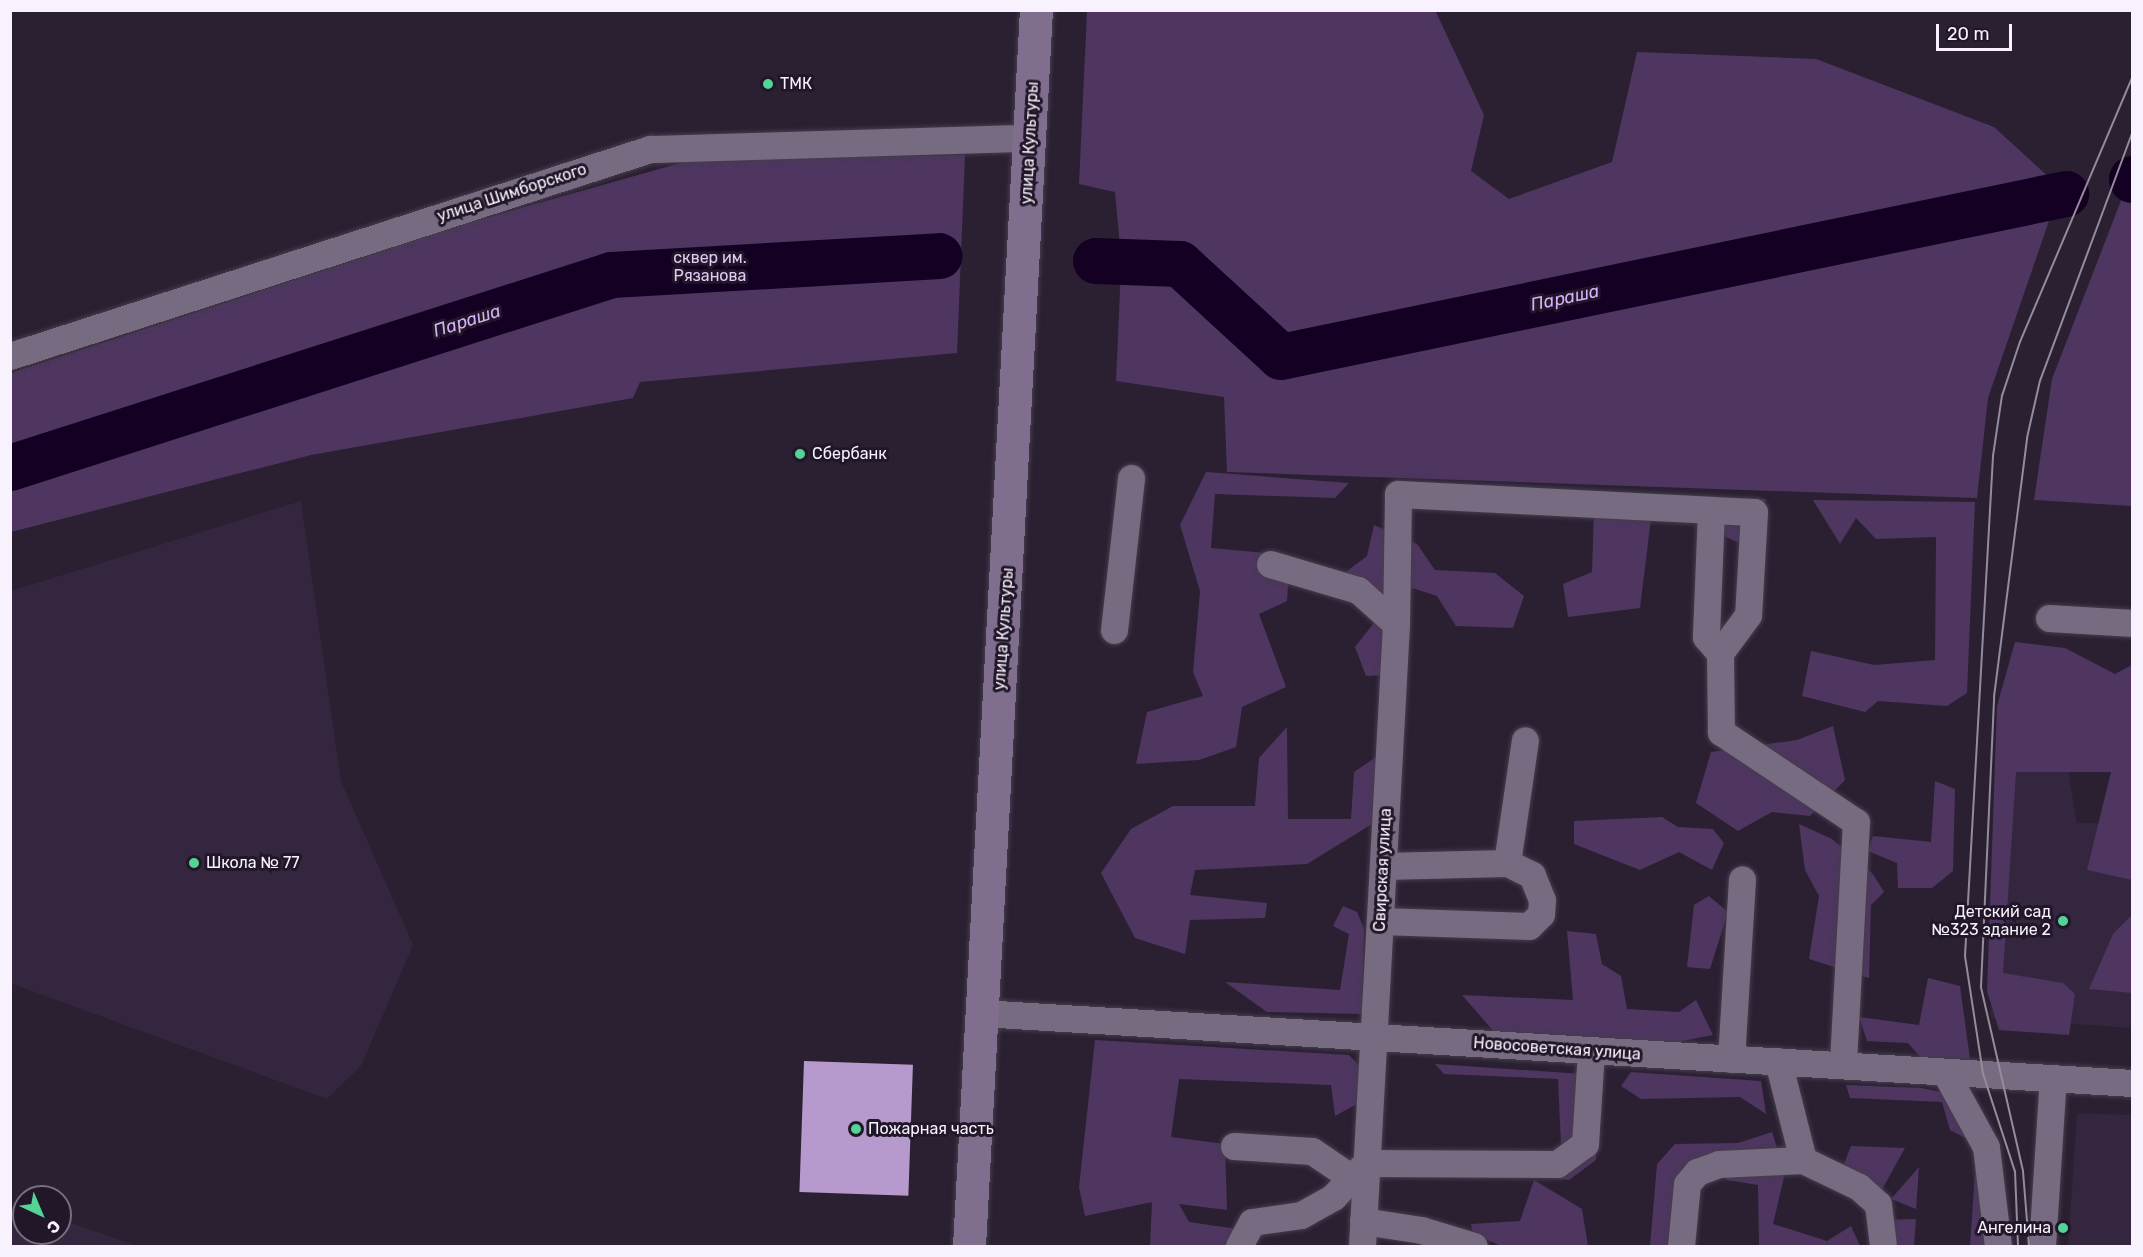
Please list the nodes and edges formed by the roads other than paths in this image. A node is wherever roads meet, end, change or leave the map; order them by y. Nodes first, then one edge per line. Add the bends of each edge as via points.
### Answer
1 (1036, 10) edge
2 (1031, 138) junction
3 (10, 356) edge
4 (1131, 478) dead end
5 (1711, 510) junction
6 (1270, 564) dead end
7 (2049, 618) dead end
8 (2133, 623) edge
9 (1396, 624) junction
10 (1114, 630) dead end
11 (1720, 653) junction
12 (1525, 740) dead end
13 (1507, 863) junction
14 (1383, 866) junction
15 (1742, 879) dead end
16 (1380, 921) junction
17 (981, 1013) junction
18 (1374, 1037) junction
19 (1591, 1052) junction
20 (1731, 1059) junction
21 (1778, 1061) junction
22 (1843, 1065) junction
23 (1945, 1072) junction
24 (2053, 1078) junction
25 (2133, 1083) edge
26 (1234, 1146) dead end
27 (1803, 1160) junction
28 (1359, 1170) junction
29 (1362, 1234) edge
30 (969, 1246) edge
31 (1239, 1246) edge
32 (1474, 1246) edge
33 (1681, 1246) edge
34 (1883, 1246) edge
35 (1998, 1246) edge
36 (2042, 1246) edge

1 - 2 main road, улица Культуры
2 - 3 street, улица Шимборского via 650,149
2 - 17 main road, улица Культуры
4 - 10 street
5 - 9 street, Свирская улица via 1398,494
5 - 11 street via 1706,637
5 - 11 street via 1754,512 1748,615
6 - 9 street via 1358,590
7 - 8 street
9 - 14 street, Свирская улица
11 - 22 street via 1721,732 1856,822
12 - 13 street
13 - 14 street
13 - 16 street via 1532,875 1542,900 1541,914 1529,926
14 - 16 street, Свирская улица
15 - 20 street
16 - 18 street, Свирская улица
17 - 18 street, Новосоветская улица
17 - 30 main road, улица Культуры
18 - 19 street, Новосоветская улица
18 - 28 street, Свирская улица
19 - 20 street, Новосоветская улица
19 - 28 street via 1585,1144 1557,1164
20 - 21 street, Новосоветская улица
21 - 22 street, Новосоветская улица
21 - 27 street
22 - 23 street, Новосоветская улица
23 - 24 street, Новосоветская улица
23 - 35 street via 1986,1147
24 - 25 street, Новосоветская улица
24 - 36 street
26 - 28 street via 1312,1151
27 - 33 street via 1719,1164 1697,1172 1688,1184
27 - 34 street via 1859,1187 1878,1204
28 - 29 street, Свирская улица
28 - 31 street via 1332,1197 1301,1215 1252,1222
29 - 32 street via 1421,1230

